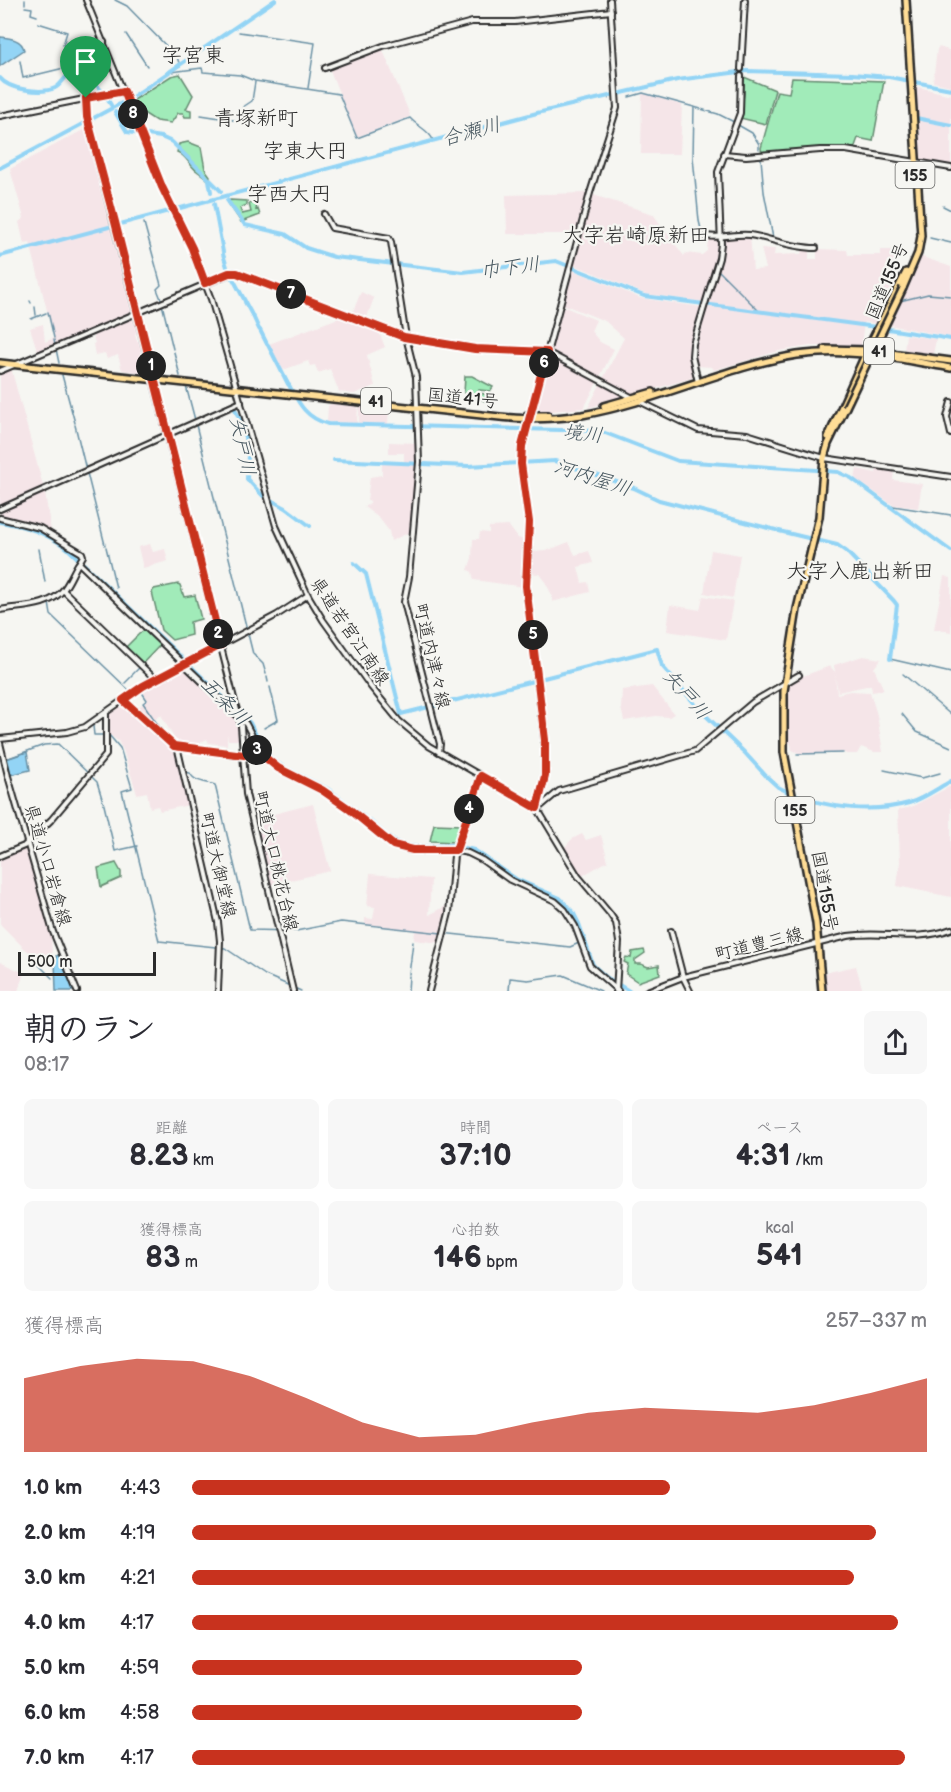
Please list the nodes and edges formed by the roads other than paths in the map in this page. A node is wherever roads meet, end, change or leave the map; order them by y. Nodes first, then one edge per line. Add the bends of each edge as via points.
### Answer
1 (86, 0) edge
2 (610, 0) edge
3 (745, 0) edge
4 (904, 0) edge
5 (611, 11) junction
6 (104, 42) junction
7 (325, 68) dead end
8 (742, 68) dead end
9 (741, 76) dead end
10 (124, 91) junction
11 (86, 98) junction
12 (0, 116) edge
13 (724, 154) junction
14 (915, 162) junction
15 (951, 168) edge
16 (324, 214) dead end
17 (702, 235) dead end
18 (721, 236) junction
19 (816, 248) dead end
20 (918, 253) junction
21 (911, 264) junction
22 (205, 283) junction
23 (902, 288) junction
24 (138, 312) junction
25 (406, 337) junction
26 (547, 352) junction
27 (867, 352) junction
28 (875, 353) junction
29 (0, 362) edge
30 (16, 363) junction
31 (951, 365) edge
32 (0, 370) edge
33 (154, 378) junction
34 (698, 380) junction
35 (237, 387) junction
36 (635, 399) junction
37 (241, 402) junction
38 (951, 402) edge
39 (846, 406) junction
40 (417, 407) junction
41 (842, 416) junction
42 (530, 417) junction
43 (951, 434) edge
44 (168, 435) junction
45 (828, 439) junction
46 (823, 458) junction
47 (951, 477) edge
48 (0, 509) edge
49 (0, 518) edge
50 (79, 562) junction
51 (63, 590) junction
52 (308, 595) junction
53 (0, 610) edge
54 (221, 645) junction
55 (187, 663) junction
56 (799, 675) dead end
57 (156, 679) junction
58 (784, 683) junction
59 (123, 700) junction
60 (106, 713) junction
61 (239, 716) junction
62 (0, 741) edge
63 (177, 747) junction
64 (259, 749) junction
65 (439, 752) junction
66 (243, 754) junction
67 (481, 776) junction
68 (537, 808) junction
69 (27, 843) junction
70 (456, 848) junction
71 (0, 856) edge
72 (951, 929) edge
73 (671, 931) dead end
74 (819, 944) junction
75 (683, 977) junction
76 (616, 990) edge
77 (77, 991) edge
78 (218, 991) edge
79 (293, 991) edge
80 (429, 991) edge
81 (647, 991) edge
82 (690, 991) edge
83 (822, 991) edge

1 - 6 street, 県道若宮江南線
2 - 5 street
3 - 8 street
4 - 14 highway, 国道155号 / 155
5 - 7 street via 515,22 472,22 383,46
5 - 26 street via 615,116 592,183
6 - 10 street, 県道若宮江南線
6 - 11 street, 町道大口桃花台線 via 97,48
9 - 13 street via 740,113
10 - 11 street
10 - 22 street, 県道若宮江南線
11 - 12 street
11 - 24 street, 町道大口桃花台線 via 88,122
13 - 14 street via 760,156 839,150
13 - 18 street via 717,177
14 - 15 street
14 - 20 highway, 国道155号 / 155 via 921,228
14 - 21 highway, 国道155号 / 155 via 918,236
16 - 25 street via 332,228 390,238
17 - 18 street
18 - 19 street via 751,235 795,247
18 - 34 street via 718,262 692,349
20 - 23 highway, 国道155号 / 155
20 - 28 highway, 155
21 - 23 highway, 国道155号 / 155
21 - 27 highway, 155
22 - 24 street
22 - 25 street via 239,273
22 - 35 street, 県道若宮江南線
23 - 39 highway, 国道155号 / 155, bridge
24 - 30 street
24 - 33 street, 町道大口桃花台線
25 - 26 street via 475,349
25 - 40 street via 416,377
26 - 36 street
26 - 42 street
27 - 28 highway, 国道41号 / 41
27 - 34 highway, 国道41号 / 41 via 840,348 795,352
27 - 45 highway, 155
28 - 31 highway, 国道41号 / 41
28 - 31 highway
28 - 41 highway, 155
29 - 30 highway, 国道41号 / 41
30 - 32 street
30 - 33 highway, 国道41号 / 41
33 - 35 highway, 国道41号 / 41
33 - 44 street, 町道大口桃花台線
34 - 36 highway, 国道41号 / 41
35 - 37 street, 県道若宮江南線
35 - 40 highway, 国道41号 / 41
36 - 42 highway, 国道41号 / 41 via 583,414
36 - 46 street via 693,429 757,436
37 - 44 street
37 - 52 street, 県道若宮江南線 via 287,554
38 - 43 street via 947,417
39 - 41 highway, 国道155号 / 155
39 - 45 highway, 国道155号 / 155
40 - 42 highway, 国道41号 / 41
40 - 65 street, 町道内津々線 via 419,462 404,602
41 - 46 highway, 国道155号 / 155
42 - 68 street via 521,464 529,522 526,580 545,750 544,784
44 - 48 street
44 - 54 street, 町道大口桃花台線
45 - 46 highway, 国道155号 / 155
46 - 47 street
46 - 58 highway, 国道155号 / 155 via 817,516
49 - 50 street via 44,530 82,553
50 - 51 street
50 - 55 street
51 - 53 street via 44,602
51 - 57 street
52 - 54 street
52 - 65 street, 県道若宮江南線 via 384,704
54 - 55 street
54 - 61 street, 町道大口桃花台線
55 - 57 street
55 - 61 street
56 - 58 street
57 - 59 street
58 - 68 street via 751,703 702,747 559,791
58 - 74 highway, 国道155号 / 155 via 784,752
59 - 60 street
59 - 63 street
60 - 62 street via 73,731
60 - 69 street via 107,754
61 - 64 street
61 - 66 street, 町道大口桃花台線
62 - 69 street, 県道小口岩倉線
63 - 66 street
63 - 78 street, 町道大御堂線 via 218,922
64 - 66 street
64 - 70 street via 278,768 322,790 393,845 413,850
65 - 67 street, 県道若宮江南線
66 - 79 street, 町道大口桃花台線 via 246,794
67 - 68 street, 県道若宮江南線
67 - 70 street
68 - 76 street, 県道若宮江南線 via 578,876 616,924
69 - 71 street
69 - 77 street, 県道小口岩倉線 via 55,937
70 - 76 street via 559,904 575,926 589,964
70 - 80 street via 449,913
72 - 74 street, 町道豊三線 via 916,937 860,934
73 - 75 street
74 - 75 street, 町道豊三線
74 - 83 highway, 国道155号 / 155
75 - 81 street, 町道豊三線
75 - 82 street

